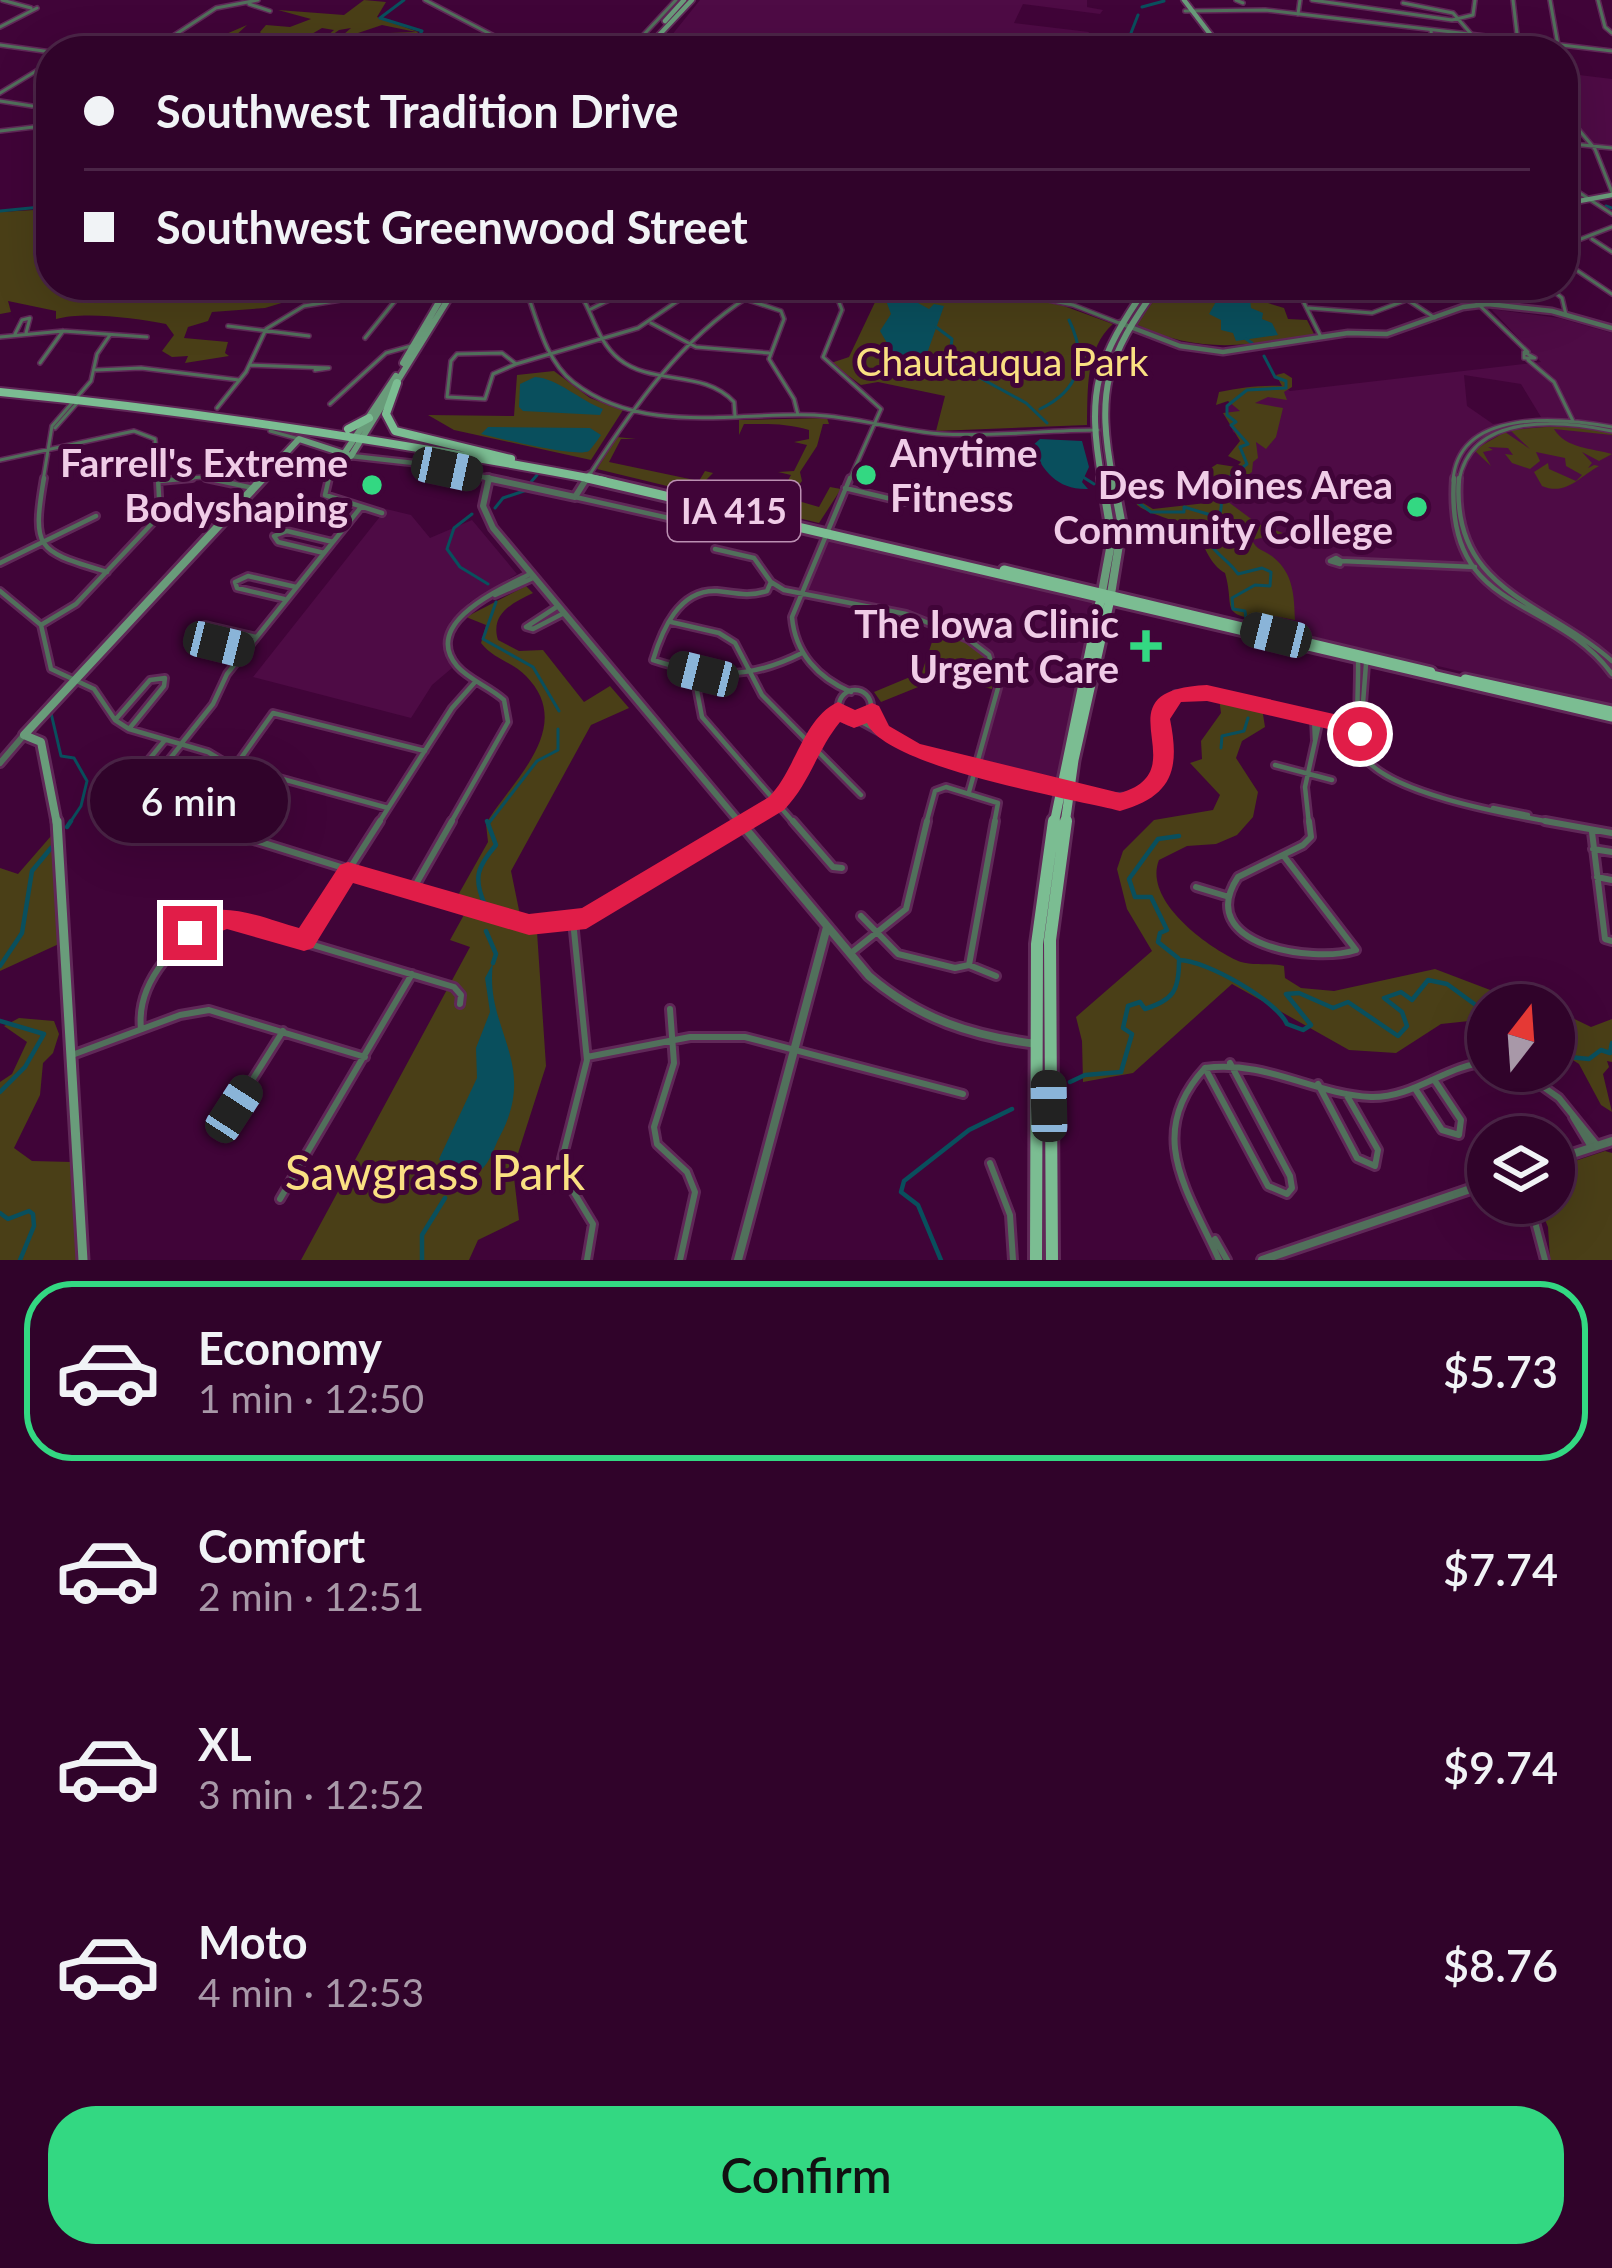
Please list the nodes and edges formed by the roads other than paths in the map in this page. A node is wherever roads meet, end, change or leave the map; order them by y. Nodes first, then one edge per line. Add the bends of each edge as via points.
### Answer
1 (2, 0) edge
2 (258, 0) edge
3 (425, 0) edge
4 (684, 0) edge
5 (1182, 0) edge
6 (1236, 0) edge
7 (1300, 0) edge
8 (1312, 0) edge
9 (1441, 0) edge
10 (1475, 0) edge
11 (1513, 0) edge
12 (1550, 0) edge
13 (1598, 0) edge
14 (1403, 2) edge
15 (1244, 3) dead end
16 (1363, 3) edge
17 (249, 4) junction
18 (1441, 9) junction
19 (270, 11) dead end
20 (1187, 11) junction
21 (1402, 13) junction
22 (1298, 14) junction
23 (1462, 19) junction
24 (0, 27) edge
25 (1431, 30) junction
26 (1612, 33) edge
27 (1472, 35) junction
28 (174, 36) edge
29 (495, 36) edge
30 (651, 36) edge
31 (1208, 36) edge
32 (1431, 36) edge
33 (1481, 36) edge
34 (1518, 36) edge
35 (1556, 36) edge
36 (0, 45) edge
37 (1578, 47) edge
38 (36, 50) edge
39 (1612, 51) edge
40 (36, 71) edge
41 (0, 93) edge
42 (0, 100) edge
43 (32, 106) dead end
44 (36, 127) edge
45 (1578, 128) edge
46 (0, 131) edge
47 (1578, 144) edge
48 (1593, 146) junction
49 (1612, 148) edge
50 (1604, 168) junction
51 (1612, 169) edge
52 (1612, 194) edge
53 (1579, 197) joint
54 (1612, 215) edge
55 (1612, 227) edge
56 (1592, 238) junction
57 (1578, 242) edge
58 (1612, 252) edge
59 (1578, 271) edge
60 (1612, 294) edge
61 (349, 300) edge
62 (396, 300) edge
63 (442, 300) edge
64 (442, 300) edge
65 (531, 300) edge
66 (583, 300) edge
67 (607, 300) edge
68 (682, 300) edge
69 (745, 300) edge
70 (753, 300) edge
71 (838, 300) edge
72 (1048, 300) edge
73 (1141, 300) edge
74 (1144, 300) edge
75 (1304, 300) edge
76 (1405, 300) edge
77 (1409, 300) edge
78 (1471, 300) edge
79 (1562, 300) edge
80 (1053, 301) joint
81 (1480, 305) junction
82 (1309, 308) junction
83 (588, 309) junction
84 (1563, 314) junction
85 (1436, 318) junction
86 (651, 323) junction
87 (1123, 324) junction
88 (228, 326) dead end
89 (1612, 329) edge
90 (62, 331) junction
91 (264, 332) junction
92 (26, 333) junction
93 (15, 334) junction
94 (110, 335) junction
95 (309, 336) dead end
96 (0, 337) edge
97 (147, 337) dead end
98 (1321, 337) junction
99 (365, 338) dead end
100 (603, 342) junction
101 (412, 346) junction
102 (692, 346) junction
103 (769, 353) junction
104 (550, 356) junction
105 (40, 363) dead end
106 (516, 364) junction
107 (250, 365) junction
108 (96, 370) junction
109 (315, 370) dead end
110 (658, 378) junction
111 (240, 380) junction
112 (397, 383) junction
113 (0, 390) edge
114 (79, 396) junction
115 (331, 404) dead end
116 (217, 408) junction
117 (632, 410) junction
118 (798, 415) junction
119 (735, 416) junction
120 (369, 418) junction
121 (1574, 422) junction
122 (877, 424) junction
123 (348, 429) junction
124 (1612, 429) edge
125 (1099, 430) junction
126 (271, 431) dead end
127 (362, 435) junction
128 (299, 439) junction
129 (384, 442) junction
130 (50, 449) junction
131 (350, 454) junction
132 (511, 459) junction
133 (0, 460) edge
134 (214, 460) dead end
135 (157, 462) junction
136 (107, 474) dead end
137 (589, 476) junction
138 (202, 477) junction
139 (489, 478) junction
140 (158, 481) junction
141 (253, 488) junction
142 (845, 488) junction
143 (575, 497) junction
144 (904, 502) dead end
145 (361, 507) junction
146 (382, 512) dead end
147 (96, 516) dead end
148 (691, 523) dead end
149 (825, 530) junction
150 (333, 542) junction
151 (43, 544) junction
152 (715, 549) dead end
153 (324, 553) junction
154 (1340, 561) dead end
155 (0, 563) edge
156 (1477, 567) junction
157 (107, 572) junction
158 (532, 576) junction
159 (771, 582) junction
160 (296, 587) junction
161 (781, 589) junction
162 (0, 591) edge
163 (767, 591) junction
164 (798, 593) junction
165 (1106, 597) junction
166 (286, 600) junction
167 (561, 609) junction
168 (671, 622) junction
169 (41, 626) junction
170 (256, 637) junction
171 (245, 650) junction
172 (802, 653) junction
173 (1362, 659) junction
174 (1610, 662) edge
175 (703, 674) junction
176 (1612, 674) edge
177 (753, 677) junction
178 (72, 680) junction
179 (476, 681) junction
180 (836, 686) junction
181 (850, 692) junction
182 (838, 700) junction
183 (838, 710) junction
184 (872, 711) junction
185 (1612, 714) edge
186 (846, 718) junction
187 (1317, 719) junction
188 (115, 720) junction
189 (859, 720) junction
190 (830, 721) junction
191 (875, 726) junction
192 (129, 729) junction
193 (1360, 729) junction
194 (24, 735) junction
195 (165, 740) junction
196 (181, 745) junction
197 (812, 746) junction
198 (425, 751) junction
199 (0, 763) edge
200 (232, 765) junction
201 (1275, 765) dead end
202 (976, 767) junction
203 (1306, 773) junction
204 (1332, 780) dead end
205 (1065, 789) junction
206 (969, 792) junction
207 (861, 795) dead end
208 (776, 803) junction
209 (388, 808) junction
210 (742, 826) junction
211 (1592, 832) junction
212 (1612, 833) edge
213 (1593, 849) junction
214 (1612, 852) edge
215 (1283, 856) junction
216 (842, 868) dead end
217 (348, 872) junction
218 (1597, 877) junction
219 (1612, 880) edge
220 (1196, 886) dead end
221 (412, 890) junction
222 (1229, 897) junction
223 (862, 916) dead end
224 (573, 921) junction
225 (827, 926) junction
226 (877, 934) junction
227 (304, 940) junction
228 (1612, 941) edge
229 (850, 953) junction
230 (969, 965) junction
231 (412, 974) junction
232 (996, 976) dead end
233 (460, 1004) dead end
234 (670, 1009) dead end
235 (141, 1029) junction
236 (283, 1031) junction
237 (674, 1040) junction
238 (1042, 1044) junction
239 (794, 1046) junction
240 (71, 1055) junction
241 (365, 1057) junction
242 (587, 1057) junction
243 (1230, 1063) junction
244 (1467, 1064) edge
245 (1205, 1068) junction
246 (1435, 1081) junction
247 (1318, 1084) junction
248 (1416, 1090) junction
249 (1552, 1092) edge
250 (1346, 1093) junction
251 (963, 1094) dead end
252 (220, 1121) dead end
253 (1612, 1141) edge
254 (1594, 1146) junction
255 (1575, 1153) edge
256 (990, 1163) dead end
257 (1467, 1190) edge
258 (280, 1199) dead end
259 (1538, 1224) edge
260 (83, 1260) edge
261 (587, 1260) edge
262 (680, 1260) edge
263 (738, 1260) edge
264 (1013, 1260) edge
265 (1036, 1260) edge
266 (1052, 1260) edge
267 (1223, 1260) edge
268 (1262, 1260) edge
269 (1545, 1260) edge

1 - 24 street via 37,8
2 - 17 street
3 - 29 street
4 - 30 main road
5 - 20 main road
6 - 15 street
7 - 22 street
8 - 16 street
9 - 18 street
10 - 23 street via 1475,13
11 - 34 street
12 - 35 street
13 - 26 street
14 - 18 street
14 - 21 street
16 - 21 street
17 - 19 street
17 - 28 street via 221,6
18 - 23 street
20 - 22 street
20 - 31 main road
21 - 23 street
22 - 25 street
23 - 27 street
25 - 27 street
25 - 32 street
27 - 33 street
36 - 38 street
37 - 39 street
40 - 41 street
42 - 43 street
44 - 46 street
45 - 48 street
47 - 48 street
48 - 49 street
48 - 50 street
50 - 51 street
50 - 52 street
52 - 53 main road
53 - 54 street
55 - 56 street
56 - 57 street
56 - 58 street
59 - 60 street
61 - 91 street via 303,307
62 - 99 street
63 - 101 main road
64 - 112 main road
65 - 104 street
66 - 83 street
67 - 83 street
68 - 86 street
69 - 102 street
70 - 103 street via 784,316
71 - 122 street via 842,310 823,358 877,401
72 - 80 street
73 - 87 main road
74 - 87 main road
75 - 82 street
76 - 82 street via 1372,314
77 - 85 street
78 - 81 street
79 - 84 street
80 - 87 street
81 - 84 street
81 - 85 street
81 - 121 street via 1558,388
82 - 98 street
83 - 100 street
84 - 89 street
85 - 98 street via 1387,337
86 - 100 street
86 - 102 street
87 - 98 street via 1215,352
87 - 125 main road
88 - 91 street
90 - 92 street
90 - 94 street
90 - 105 street
91 - 95 street
91 - 107 street
92 - 93 street
92 - 93 street via 30,319
93 - 96 street
94 - 97 street
94 - 108 street
100 - 104 street
100 - 110 street via 622,362
101 - 115 street via 390,350
101 - 120 main road
102 - 103 street
102 - 110 street
103 - 118 street via 797,398
104 - 106 street
104 - 117 street via 590,393
106 - 106 street via 502,353 457,354 447,397 484,399 496,370
107 - 109 street
107 - 111 street
108 - 111 street
108 - 114 street
110 - 117 street
110 - 119 street via 720,387
111 - 116 street
112 - 127 main road
112 - 132 main road via 385,412 395,430
113 - 114 main road, IA 415
114 - 116 main road, IA 415
114 - 127 main road, IA 415
114 - 130 street via 54,428
116 - 123 main road, IA 415
117 - 119 street
117 - 137 street
118 - 119 street
118 - 122 street
120 - 123 main road
120 - 127 main road
121 - 124 street
121 - 156 street via 1508,424 1460,453 1452,509
122 - 125 street via 947,435
122 - 142 street
123 - 127 main road, IA 415
125 - 165 main road via 1122,526
126 - 128 street
127 - 129 main road, IA 415
127 - 131 main road
127 - 132 main road, IA 415
128 - 131 main road
128 - 141 main road
129 - 131 main road
129 - 137 main road, IA 415
130 - 133 street
130 - 135 street via 149,433
130 - 151 street via 37,518
131 - 139 street
131 - 145 street via 323,489
132 - 137 main road, IA 415
134 - 138 street
135 - 136 street
135 - 140 street
137 - 143 street
137 - 149 main road, IA 415
138 - 140 street
138 - 141 street
139 - 143 street
139 - 158 street via 486,518
140 - 157 street via 158,520
141 - 178 main road
142 - 144 street
142 - 149 street
143 - 148 street
145 - 146 street
145 - 150 street
147 - 151 street
149 - 164 street
149 - 165 main road, IA 415
150 - 153 street
150 - 153 street via 284,531 274,538
151 - 155 street
151 - 157 street via 64,561
152 - 159 street via 754,558
153 - 160 street
154 - 156 street
156 - 174 street via 1510,604
157 - 169 street
158 - 167 street
158 - 179 street via 460,617 449,646 454,663
159 - 161 street
159 - 163 street
160 - 166 street
160 - 166 street via 245,576 234,584
161 - 163 street
161 - 164 street
162 - 169 street
163 - 168 street via 695,593
164 - 172 street via 790,626
164 - 202 street via 953,628 986,650 998,680
165 - 173 main road
165 - 205 main road
166 - 170 street
167 - 167 street via 526,627 533,628
167 - 210 street
168 - 175 street via 653,660
168 - 177 street via 729,638
169 - 178 street via 51,669
170 - 171 street
170 - 171 street via 206,625 193,632
171 - 196 street
172 - 177 street
172 - 180 street
173 - 185 main road
173 - 193 street
174 - 176 street
175 - 177 street
175 - 208 street via 702,717
177 - 197 street
178 - 188 street via 97,691
178 - 194 main road
179 - 198 street
179 - 221 street via 504,700 506,730
180 - 181 street
180 - 182 street
181 - 182 street
181 - 184 street via 870,698
182 - 183 street
183 - 186 street
183 - 190 street
184 - 189 street
184 - 191 street
186 - 189 street
186 - 190 street
187 - 193 street
187 - 203 street
187 - 205 street via 1207,693 1176,694 1162,707 1166,762 1150,788 1120,802
188 - 192 street
188 - 192 street via 150,680 164,678
189 - 191 street
190 - 197 street
191 - 202 street via 915,751
192 - 195 street
193 - 211 street via 1371,767 1400,785
194 - 199 street
194 - 240 main road via 41,742 56,812
195 - 196 street
195 - 196 street via 119,796 121,804 136,801
196 - 200 street
197 - 207 street
197 - 208 street via 802,775
198 - 200 street via 273,712
198 - 209 street
200 - 209 street
200 - 217 street via 190,823
201 - 203 street
202 - 205 street
202 - 206 street
203 - 204 street
203 - 215 street via 1312,834
205 - 238 main road
206 - 226 street via 935,791 906,909
206 - 230 street via 995,799
208 - 210 street
208 - 216 street
209 - 217 street
210 - 224 street
210 - 225 street
211 - 212 street
211 - 213 street
213 - 214 street
213 - 218 street
215 - 222 street via 1240,874
215 - 222 street via 1356,950 1317,960 1264,946 1238,925
217 - 221 street
217 - 227 street
218 - 219 street
218 - 228 street via 1605,939
220 - 222 street
221 - 224 street via 529,925
223 - 226 street
224 - 242 street
225 - 229 street
225 - 239 street
226 - 229 street
226 - 230 street via 898,954
227 - 231 street
227 - 235 street via 219,919 186,936 143,993
229 - 238 street via 885,990 941,1025
230 - 232 street
231 - 233 street via 459,990
231 - 241 street
234 - 237 street
235 - 236 street via 209,1010
235 - 240 street
236 - 241 street
236 - 252 street
237 - 239 street via 745,1037
237 - 242 street
237 - 262 street via 670,1086 654,1127 657,1144 695,1192
238 - 265 main road
238 - 266 main road
239 - 251 street
239 - 263 street
240 - 260 main road
241 - 258 street
242 - 261 street via 562,1159 569,1184 592,1213
243 - 245 street
243 - 245 street via 1290,1176 1287,1194 1268,1186
243 - 247 street
244 - 246 street
245 - 267 street via 1177,1099 1170,1133
246 - 248 street
246 - 248 street via 1461,1120 1459,1135 1442,1130
247 - 250 street
247 - 250 street via 1357,1158 1375,1166 1378,1150
248 - 250 street
249 - 254 street
253 - 254 street
254 - 255 street
256 - 264 street via 1010,1215
257 - 268 street
259 - 269 street

